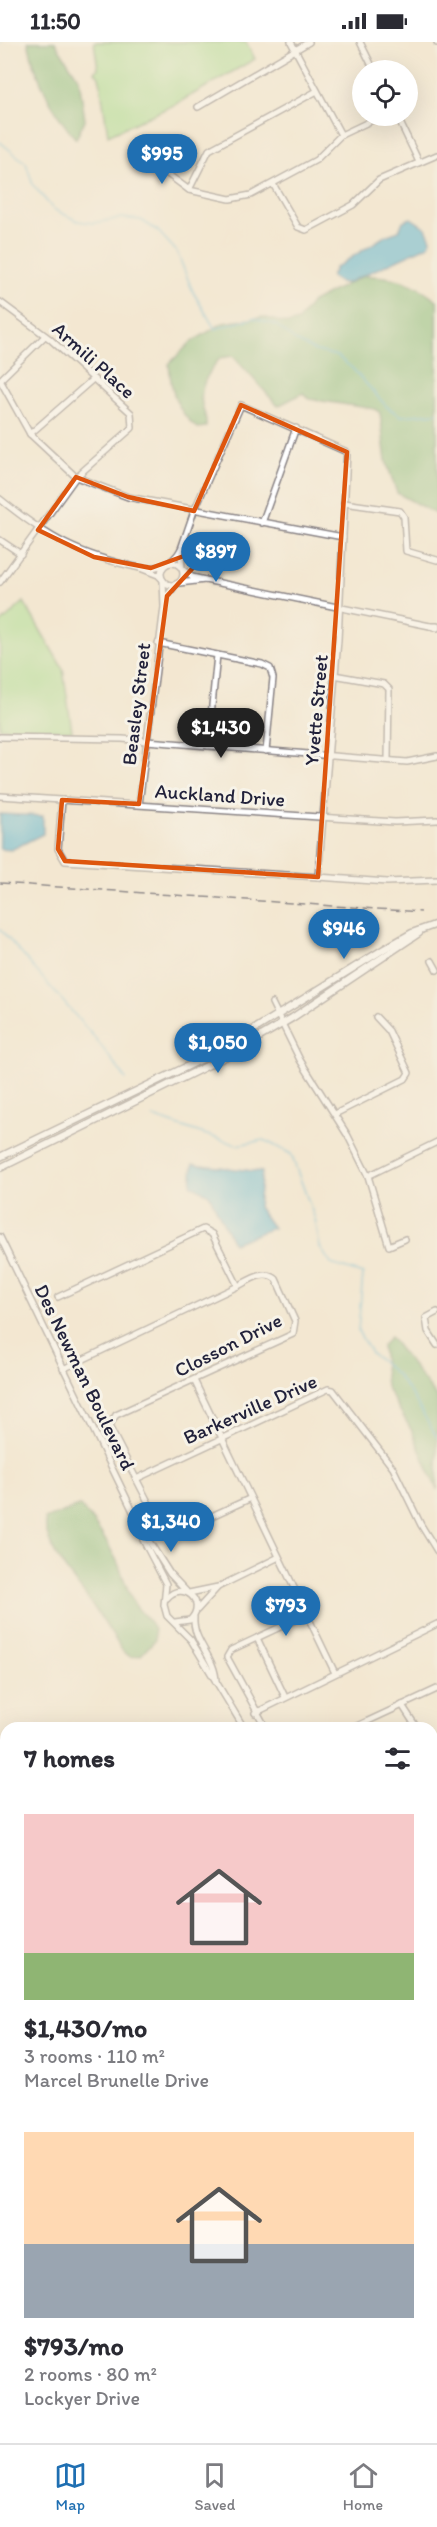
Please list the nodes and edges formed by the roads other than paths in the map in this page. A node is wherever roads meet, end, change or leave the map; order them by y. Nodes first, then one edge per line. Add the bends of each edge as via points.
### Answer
1 (291, 42) edge
2 (309, 42) edge
3 (360, 42) edge
4 (294, 49) junction
5 (369, 60) edge
6 (317, 91) junction
7 (198, 107) dead end
8 (360, 126) edge
9 (402, 126) edge
10 (341, 135) junction
11 (437, 154) edge
12 (150, 160) dead end
13 (419, 162) junction
14 (273, 184) junction
15 (189, 190) junction
16 (0, 302) edge
17 (45, 336) junction
18 (93, 379) junction
19 (0, 380) edge
20 (296, 428) junction
21 (30, 434) junction
22 (76, 477) junction
23 (0, 499) edge
24 (344, 503) junction
25 (194, 511) junction
26 (262, 523) junction
27 (38, 530) junction
28 (343, 537) junction
29 (0, 540) edge
30 (181, 549) junction
31 (21, 554) junction
32 (437, 560) edge
33 (166, 564) junction
34 (140, 568) junction
35 (182, 569) junction
36 (163, 580) junction
37 (205, 580) junction
38 (0, 582) edge
39 (177, 584) junction
40 (340, 606) junction
41 (164, 607) junction
42 (437, 627) edge
43 (158, 643) junction
44 (217, 655) junction
45 (334, 675) junction
46 (0, 737) edge
47 (146, 741) junction
48 (208, 746) junction
49 (266, 751) junction
50 (327, 756) junction
51 (437, 756) edge
52 (388, 760) junction
53 (0, 796) edge
54 (62, 800) junction
55 (139, 804) junction
56 (322, 817) junction
57 (437, 820) edge
58 (318, 877) junction
59 (437, 880) edge
60 (437, 924) edge
61 (420, 932) junction
62 (432, 961) dead end
63 (437, 970) edge
64 (272, 1003) dead end
65 (278, 1016) junction
66 (376, 1017) dead end
67 (282, 1024) junction
68 (335, 1114) junction
69 (437, 1142) edge
70 (0, 1157) edge
71 (0, 1168) edge
72 (368, 1176) junction
73 (0, 1237) edge
74 (405, 1239) dead end
75 (238, 1286) junction
76 (58, 1297) dead end
77 (437, 1312) edge
78 (437, 1345) edge
79 (63, 1369) junction
80 (194, 1380) junction
81 (221, 1438) junction
82 (136, 1479) junction
83 (249, 1499) junction
84 (142, 1530) junction
85 (437, 1551) edge
86 (277, 1558) junction
87 (218, 1587) junction
88 (187, 1592) junction
89 (166, 1600) junction
90 (197, 1610) junction
91 (306, 1615) junction
92 (194, 1616) junction
93 (175, 1622) junction
94 (437, 1624) edge
95 (256, 1638) junction
96 (335, 1673) junction
97 (216, 1682) junction
98 (437, 1689) edge
99 (285, 1697) junction
100 (402, 1705) junction
101 (255, 1713) junction
102 (240, 1722) edge
103 (262, 1722) edge
104 (366, 1722) edge
105 (413, 1722) edge

1 - 4 street
2 - 4 street
3 - 5 street
4 - 6 street
4 - 7 street
6 - 10 street
6 - 15 street via 209,150
8 - 10 street
9 - 13 street
10 - 14 street via 316,160
11 - 13 street
12 - 15 street
13 - 14 street via 379,180 353,205 306,230 298,227
14 - 15 street via 251,195 230,199
16 - 17 street, Armili Place
17 - 18 street, Armili Place
17 - 19 street
18 - 21 street
18 - 22 street, Armili Place via 131,413 132,428
19 - 21 street
20 - 24 street, Yvette Street via 347,452
20 - 25 street via 241,405
20 - 26 street
21 - 22 street
22 - 25 street via 128,496
22 - 27 street, Armili Place
23 - 27 street
24 - 28 street, Yvette Street
24 - 32 street via 400,511 404,517 406,551
25 - 26 street
25 - 30 street
26 - 28 street
27 - 31 street, Armili Place
27 - 34 street via 94,557
28 - 40 street, Yvette Street
29 - 31 street
30 - 33 street
30 - 35 street
31 - 38 street, Armili Place
33 - 34 street
33 - 35 street via 177,564
33 - 36 street
34 - 36 street
35 - 37 street
35 - 39 street via 183,576
36 - 39 street via 169,585
36 - 41 street, Beasley Street
37 - 39 street
37 - 40 street
39 - 41 street, Beasley Street
40 - 42 street
40 - 45 street, Yvette Street
41 - 43 street, Beasley Street
43 - 44 street
43 - 47 street, Beasley Street
44 - 48 street
44 - 49 street via 266,665 272,671
45 - 50 street, Yvette Street
45 - 52 street via 384,684 389,689
46 - 47 street
47 - 48 street
47 - 55 street, Beasley Street
48 - 49 street
49 - 50 street
50 - 52 street
50 - 56 street, Yvette Street
51 - 52 street via 407,762
53 - 54 street, Auckland Drive
54 - 55 street, Auckland Drive
54 - 58 street via 58,849 65,861
55 - 56 street, Auckland Drive
56 - 57 street, Auckland Drive via 412,823
56 - 58 street, Yvette Street
58 - 59 street via 404,883
60 - 61 main road
61 - 65 main road via 384,949
61 - 67 main road
62 - 63 street
64 - 65 street
65 - 67 street
65 - 70 main road via 182,1070
66 - 68 street via 389,1031 410,1073
67 - 68 street
67 - 71 main road via 196,1072
68 - 72 street
69 - 72 street
72 - 74 street via 389,1246
73 - 79 street, Des Newman Boulevard
75 - 76 street via 212,1234 203,1229
75 - 79 street, Closson Drive
75 - 80 street, Closson Drive via 264,1274 276,1279 295,1321 295,1332
77 - 78 street via 426,1318 428,1331
79 - 84 street, Des Newman Boulevard
80 - 81 street
80 - 82 street, Closson Drive via 116,1415 110,1423
81 - 82 street, Barkerville Drive
81 - 83 street
81 - 85 street, Barkerville Drive via 333,1390 393,1468
82 - 83 street, Closson Drive via 162,1529 169,1533
83 - 86 street
84 - 88 street, Des Newman Boulevard via 170,1574
84 - 89 street, Des Newman Boulevard via 143,1540 166,1584
86 - 87 street
86 - 91 street
87 - 88 street
87 - 90 street
88 - 89 street via 174,1592
88 - 90 street via 195,1600
89 - 93 street via 164,1611
90 - 92 street
91 - 95 street
91 - 96 street
92 - 93 street via 186,1623
92 - 97 street via 195,1632 212,1660
93 - 97 street via 191,1640
94 - 96 street
95 - 99 street
95 - 101 street via 231,1650 227,1657
96 - 99 street
97 - 102 street
98 - 100 street
99 - 101 street
100 - 104 street
100 - 105 street
101 - 103 street

